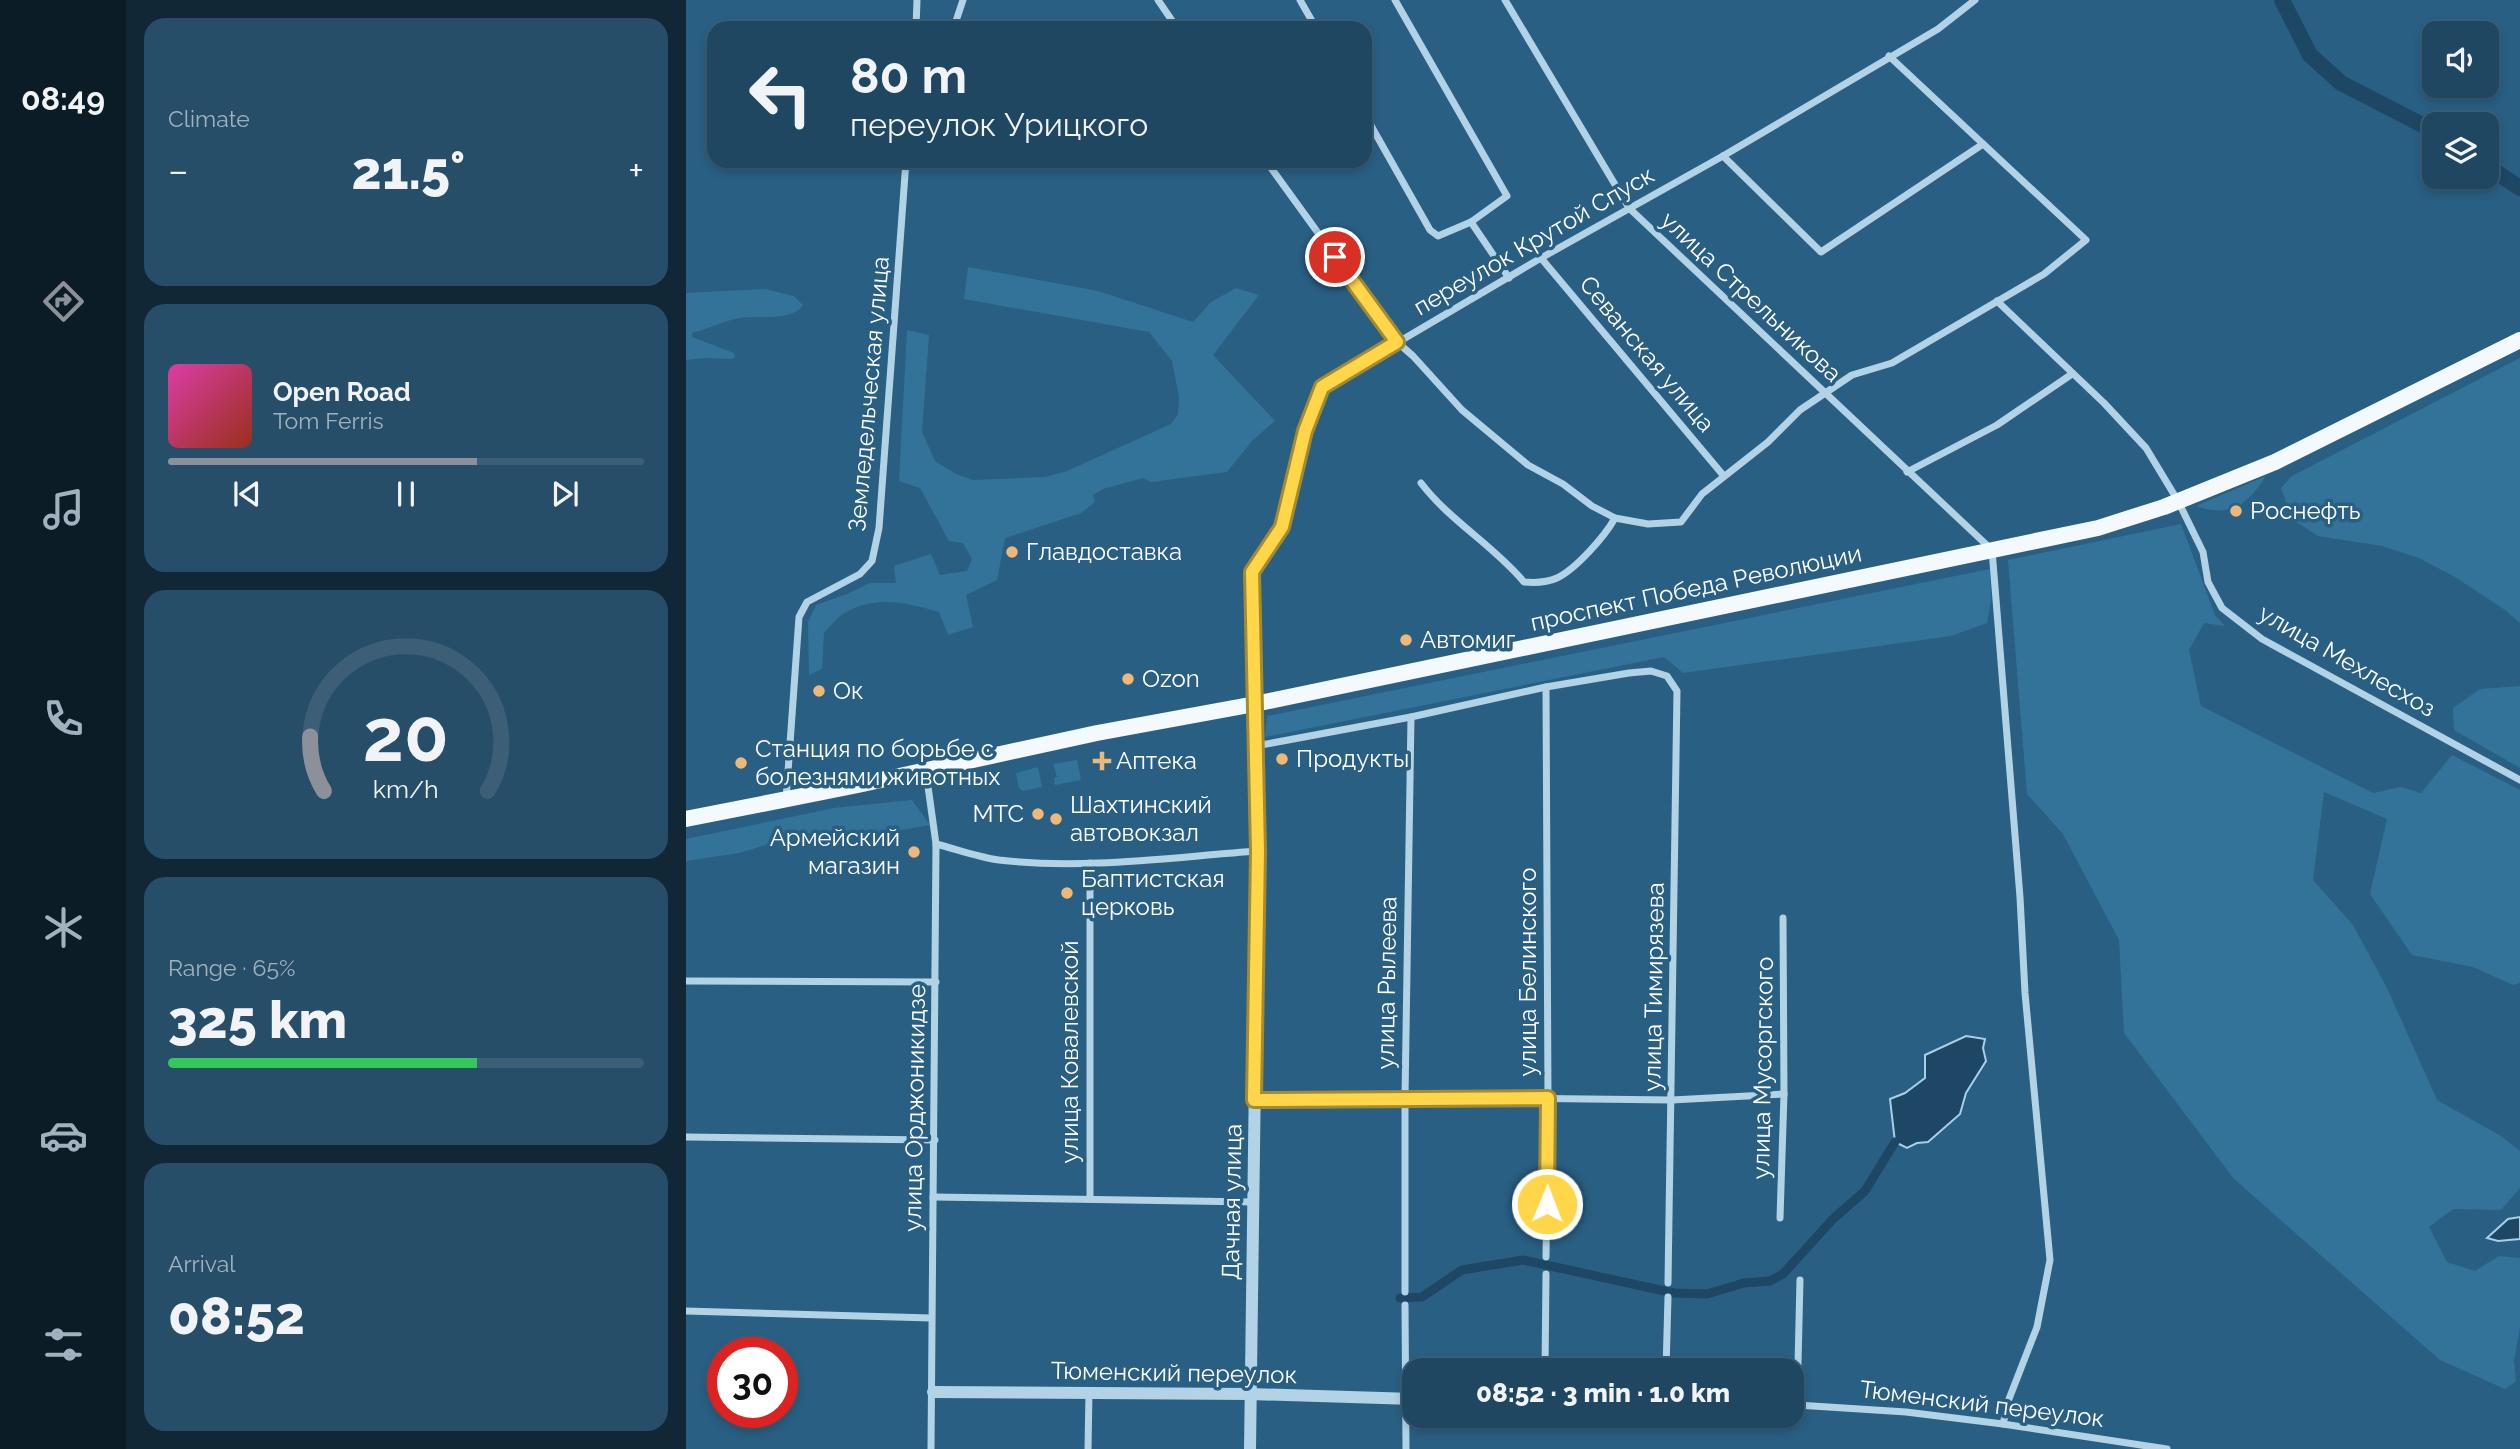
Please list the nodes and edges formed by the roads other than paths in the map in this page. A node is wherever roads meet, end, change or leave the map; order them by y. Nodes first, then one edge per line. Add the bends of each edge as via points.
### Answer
1 (917, 0) edge
2 (1158, 0) edge
3 (1300, 0) edge
4 (1395, 0) edge
5 (1505, 0) edge
6 (1975, 0) edge
7 (961, 1) edge
8 (916, 21) edge
9 (956, 21) edge
10 (1172, 21) edge
11 (1312, 21) edge
12 (1889, 56) junction
13 (1372, 127) edge
14 (1983, 144) junction
15 (1723, 156) junction
16 (905, 168) edge
17 (1271, 168) edge
18 (1629, 208) junction
19 (1471, 222) junction
20 (1541, 258) junction
21 (1509, 278) junction
22 (1997, 301) junction
23 (2520, 340) edge
24 (1397, 342) junction
25 (2072, 374) junction
26 (1825, 393) junction
27 (1907, 472) junction
28 (1723, 475) junction
29 (1421, 483) dead end
30 (2178, 501) junction
31 (1615, 518) junction
32 (1992, 550) junction
33 (1546, 687) junction
34 (1255, 704) junction
35 (1411, 717) junction
36 (1256, 746) junction
37 (926, 769) junction
38 (2520, 780) edge
39 (786, 800) junction
40 (686, 820) edge
41 (936, 844) junction
42 (1258, 851) junction
43 (1090, 863) junction
44 (1783, 918) dead end
45 (686, 981) edge
46 (936, 982) junction
47 (1784, 1094) junction
48 (1405, 1097) junction
49 (1548, 1098) junction
50 (1254, 1100) junction
51 (1672, 1100) junction
52 (686, 1137) edge
53 (935, 1140) junction
54 (933, 1197) junction
55 (1090, 1199) junction
56 (1253, 1202) junction
57 (1780, 1218) dead end
58 (1546, 1257) dead end
59 (1546, 1274) dead end
60 (1800, 1280) dead end
61 (1668, 1283) dead end
62 (1405, 1292) dead end
63 (1668, 1297) dead end
64 (1405, 1306) dead end
65 (686, 1311) edge
66 (932, 1318) junction
67 (1408, 1358) edge
68 (1545, 1358) edge
69 (1666, 1358) edge
70 (1796, 1358) edge
71 (933, 1392) junction
72 (1089, 1392) junction
73 (1250, 1394) junction
74 (1402, 1399) edge
75 (1804, 1406) edge
76 (2003, 1424) junction
77 (1408, 1428) edge
78 (931, 1449) edge
79 (1088, 1449) edge
80 (1250, 1449) edge
81 (1406, 1449) edge
82 (2167, 1449) edge

1 - 8 street
2 - 10 street
3 - 11 street
4 - 19 street via 1507,196
5 - 18 street, улица Стрельникова
6 - 12 street, переулок Крутой Спуск via 1938,29
7 - 9 street
12 - 14 street
12 - 15 street, переулок Крутой Спуск
13 - 19 street via 1430,230 1438,236
14 - 15 street via 1821,252
14 - 22 street via 2086,240 2044,274
15 - 18 street, переулок Крутой Спуск
16 - 39 street, Земледельческая улица via 879,528 872,561 860,574 807,601 799,617
17 - 24 street
18 - 20 street, переулок Крутой Спуск
18 - 26 street, улица Стрельникова
19 - 21 street
20 - 21 street, переулок Крутой Спуск
20 - 28 street, Севанская улица
21 - 24 street, переулок Крутой Спуск
22 - 25 street, улица Мехлесхоз
22 - 26 street via 1892,363 1853,375
23 - 30 main road, проспект Победа Революции via 2274,462
24 - 31 street via 1462,410 1528,465
24 - 34 street, переулок Крутой Спуск via 1322,387 1305,431 1282,527 1252,572
25 - 27 street via 1997,425
25 - 30 street, улица Мехлесхоз via 2146,448
26 - 27 street, улица Стрельникова
26 - 28 street
27 - 32 street, улица Стрельникова
28 - 31 street via 1681,522 1648,524
29 - 31 street via 1524,583 1547,582 1565,573 1598,544
30 - 32 main road, проспект Победа Революции via 2098,528
30 - 38 street, улица Мехлесхоз via 2203,552 2208,582 2222,608 2262,639
32 - 34 main road, проспект Победа Революции
32 - 76 street via 2050,1260 2037,1327
33 - 35 street
33 - 49 street, улица Белинского
33 - 51 street, улица Тимирязева via 1651,671 1667,676 1677,691
34 - 36 street, Дачная улица
34 - 37 main road, проспект Победа Революции
35 - 36 street
35 - 48 street, улица Рылеева
36 - 42 street, Дачная улица
37 - 39 main road, проспект Победа Революции
37 - 41 street, улица Орджоникидзе
39 - 40 main road, проспект Победа Революции
41 - 43 street via 995,860
41 - 46 street, улица Орджоникидзе
42 - 43 street
42 - 50 street, Дачная улица
43 - 55 street, улица Ковалевской
44 - 47 street, улица Мусоргского
45 - 46 street
46 - 53 street, улица Орджоникидзе
47 - 51 street
47 - 57 street, улица Мусоргского
48 - 49 street
48 - 50 street
48 - 62 street, улица Рылеева
49 - 51 street
49 - 58 street, улица Белинского
50 - 56 street, Дачная улица
51 - 61 street, улица Тимирязева
52 - 53 street
53 - 54 street, улица Орджоникидзе
54 - 55 street
54 - 66 street, улица Орджоникидзе
55 - 56 street
56 - 73 street, Дачная улица
59 - 68 street
60 - 70 street
63 - 69 street
64 - 67 street
65 - 66 street
66 - 71 street, улица Орджоникидзе
71 - 72 street, Тюменский переулок
71 - 78 street, улица Орджоникидзе
72 - 73 street, Тюменский переулок
72 - 79 street
73 - 74 street, Тюменский переулок
73 - 80 street, Дачная улица
75 - 76 street, Тюменский переулок
76 - 82 street, Тюменский переулок
77 - 81 street

